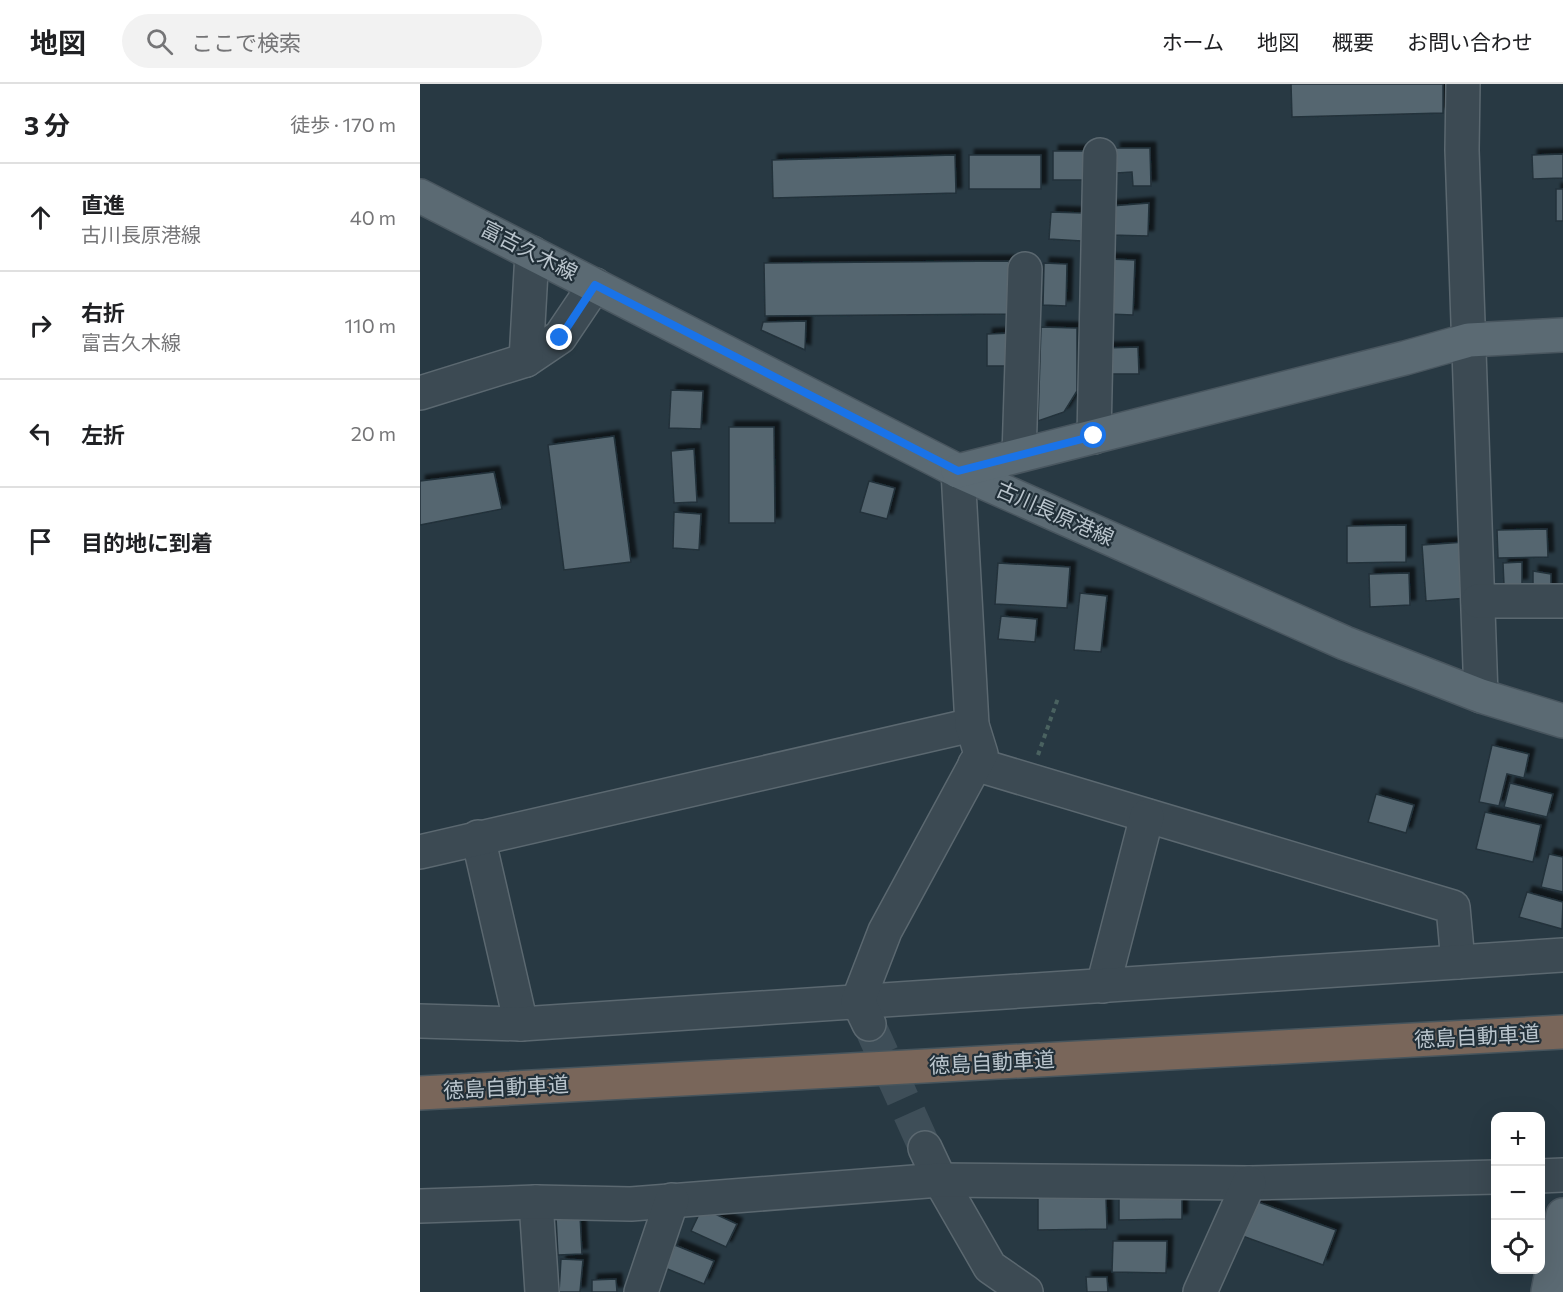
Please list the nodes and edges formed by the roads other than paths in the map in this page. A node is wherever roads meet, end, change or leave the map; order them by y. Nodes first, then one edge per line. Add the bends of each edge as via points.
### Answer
1 (1463, 84) edge
2 (1100, 155) dead end
3 (420, 196) edge
4 (532, 253) junction
5 (1025, 269) dead end
6 (595, 285) junction
7 (1563, 335) edge
8 (1469, 340) junction
9 (526, 360) junction
10 (420, 393) edge
11 (1094, 436) junction
12 (1019, 455) junction
13 (958, 471) junction
14 (1478, 601) junction
15 (1563, 602) edge
16 (1481, 696) junction
17 (1563, 721) edge
18 (972, 725) junction
19 (975, 764) junction
20 (1147, 816) junction
21 (477, 837) junction
22 (420, 852) edge
23 (1563, 955) edge
24 (1458, 962) junction
25 (1103, 986) junction
26 (863, 1012) junction
27 (420, 1021) edge
28 (521, 1024) junction
29 (1563, 1032) edge
30 (420, 1093) edge
31 (925, 1148) tunnel mouth
32 (1563, 1175) edge
33 (1545, 1176) edge
34 (1491, 1177) edge
35 (940, 1180) junction
36 (1249, 1183) junction
37 (672, 1200) junction
38 (536, 1202) junction
39 (420, 1206) edge
40 (1563, 1215) edge
41 (542, 1292) edge
42 (641, 1292) edge
43 (1026, 1292) edge
44 (1200, 1292) edge
45 (1548, 1292) edge

1 - 8 street
2 - 11 street
3 - 4 main road, 富吉久木線
4 - 6 main road, 富吉久木線
4 - 9 street
5 - 12 street
6 - 9 street via 560,338
6 - 13 main road, 富吉久木線
7 - 8 main road, 古川長原港線
8 - 11 main road, 古川長原港線
8 - 14 street
9 - 10 street
11 - 12 main road, 古川長原港線
12 - 13 main road, 古川長原港線
13 - 16 main road, 古川長原港線 via 1345,643
13 - 18 street
14 - 15 street
14 - 16 street
16 - 17 main road, 古川長原港線
18 - 19 street via 981,754
18 - 21 street
19 - 20 street
19 - 26 street via 885,931
20 - 24 street via 1453,907
20 - 25 street
21 - 22 street
21 - 28 street
23 - 24 street
24 - 25 street
25 - 26 street
26 - 28 street
27 - 28 street
29 - 30 highway, 徳島自動車道
31 - 35 street
32 - 33 street
34 - 36 street
35 - 36 street
35 - 37 street
35 - 43 street via 990,1267
36 - 44 street
37 - 38 street via 631,1204
37 - 42 street
38 - 39 street
38 - 41 street
40 - 45 main road

